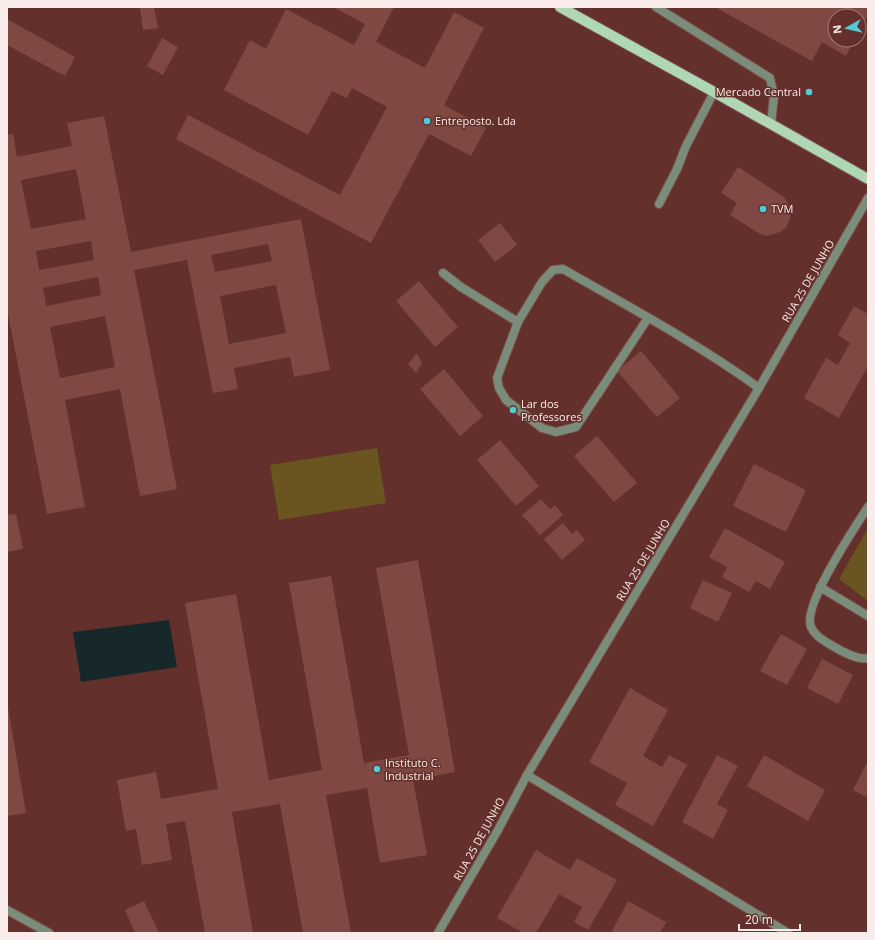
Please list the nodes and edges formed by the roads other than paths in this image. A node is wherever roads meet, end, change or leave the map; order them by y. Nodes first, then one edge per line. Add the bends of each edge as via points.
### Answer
1 (560, 7) edge
2 (656, 7) edge
3 (575, 11) edge
4 (714, 92) junction
5 (771, 124) junction
6 (868, 179) edge
7 (868, 198) edge
8 (659, 204) dead end
9 (443, 273) dead end
10 (648, 318) junction
11 (518, 322) junction
12 (759, 388) junction
13 (868, 507) edge
14 (820, 587) junction
15 (868, 616) edge
16 (868, 658) edge
17 (527, 775) junction
18 (7, 910) edge
19 (49, 933) edge
20 (438, 933) edge
21 (788, 933) edge

1 - 3 main road
2 - 5 street via 770,78 774,96
3 - 4 main road
4 - 5 main road
4 - 8 street
5 - 6 main road
7 - 12 street, RUA 25 DE JUNHO
9 - 11 street
10 - 11 street via 563,269 557,269 548,274 542,282
10 - 11 street via 576,427 556,432 542,428 506,400 499,388 497,378
10 - 12 street via 724,363
12 - 17 street, RUA 25 DE JUNHO
13 - 14 street
14 - 15 street
14 - 16 street via 810,620 818,638 839,650 860,658
17 - 20 street, RUA 25 DE JUNHO
17 - 21 street
18 - 19 street

